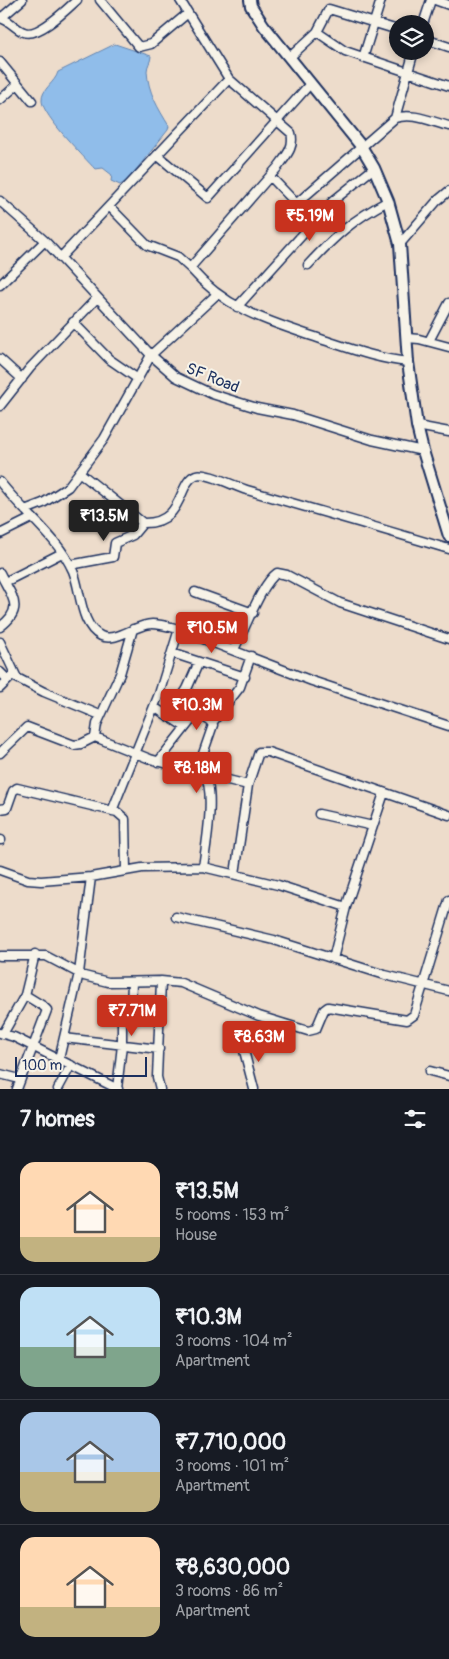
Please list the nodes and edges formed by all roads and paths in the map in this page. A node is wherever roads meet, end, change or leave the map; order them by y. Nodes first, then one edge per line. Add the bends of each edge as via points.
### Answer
1 (22, 0) edge
2 (100, 0) edge
3 (180, 0) edge
4 (250, 0) edge
5 (332, 0) edge
6 (381, 0) edge
7 (433, 0) edge
8 (75, 1) edge
9 (449, 5) edge
10 (329, 8) junction
11 (188, 13) junction
12 (427, 15) edge
13 (0, 18) edge
14 (374, 22) junction
15 (389, 27) edge
16 (317, 32) junction
17 (434, 42) edge
18 (449, 47) edge
19 (290, 57) junction
20 (363, 58) junction
21 (411, 60) edge
22 (0, 63) edge
23 (406, 72) junction
24 (229, 79) junction
25 (18, 84) junction
26 (310, 84) junction
27 (449, 86) edge
28 (0, 100) edge
29 (32, 101) dead end
30 (395, 118) junction
31 (278, 122) junction
32 (449, 126) edge
33 (361, 146) junction
34 (157, 155) junction
35 (374, 168) junction
36 (270, 176) junction
37 (449, 191) edge
38 (0, 201) edge
39 (388, 201) junction
40 (296, 204) junction
41 (110, 207) junction
42 (312, 221) junction
43 (45, 242) junction
44 (400, 244) junction
45 (60, 258) junction
46 (308, 265) dead end
47 (190, 268) junction
48 (0, 285) edge
49 (216, 294) junction
50 (97, 298) junction
51 (449, 303) edge
52 (237, 307) junction
53 (74, 322) junction
54 (407, 338) junction
55 (429, 341) junction
56 (449, 347) edge
57 (151, 355) junction
58 (0, 359) edge
59 (408, 362) junction
60 (22, 379) junction
61 (138, 379) junction
62 (0, 406) edge
63 (417, 426) junction
64 (449, 432) edge
65 (423, 451) junction
66 (79, 472) junction
67 (0, 482) edge
68 (25, 510) junction
69 (32, 518) junction
70 (143, 523) junction
71 (446, 523) edge
72 (0, 534) edge
73 (449, 536) edge
74 (449, 549) edge
75 (62, 553) junction
76 (70, 565) junction
77 (0, 573) edge
78 (5, 582) junction
79 (195, 592) dead end
80 (253, 613) junction
81 (0, 627) edge
82 (133, 629) junction
83 (179, 629) junction
84 (449, 639) edge
85 (0, 642) edge
86 (234, 649) junction
87 (172, 653) junction
88 (251, 656) junction
89 (199, 662) junction
90 (0, 672) edge
91 (11, 677) junction
92 (244, 677) junction
93 (0, 688) edge
94 (154, 707) junction
95 (100, 715) junction
96 (170, 717) junction
97 (212, 723) junction
98 (449, 726) edge
99 (185, 727) junction
100 (95, 737) junction
101 (0, 753) edge
102 (135, 754) junction
103 (158, 762) junction
104 (200, 773) junction
105 (248, 785) junction
106 (384, 793) junction
107 (0, 809) edge
108 (112, 811) junction
109 (319, 814) dead end
110 (449, 815) edge
111 (373, 826) junction
112 (203, 867) junction
113 (0, 870) edge
114 (126, 870) junction
115 (235, 874) junction
116 (91, 877) junction
117 (448, 903) edge
118 (346, 907) junction
119 (176, 917) dead end
120 (35, 954) junction
121 (0, 956) edge
122 (333, 959) junction
123 (78, 973) junction
124 (161, 981) junction
125 (132, 982) junction
126 (422, 984) junction
127 (449, 991) edge
128 (25, 995) junction
129 (2, 1033) edge
130 (64, 1038) junction
131 (242, 1043) dead end
132 (34, 1046) junction
133 (122, 1046) junction
134 (160, 1049) junction
135 (59, 1059) junction
136 (71, 1065) junction
137 (430, 1071) dead end
138 (0, 1074) edge
139 (449, 1076) edge
140 (20, 1080) junction
141 (103, 1086) edge
142 (17, 1089) edge
143 (58, 1089) edge
144 (117, 1089) edge
145 (160, 1089) edge
146 (254, 1089) edge

1 - 13 street
2 - 11 street via 139,47 150,44
3 - 11 street
4 - 19 street via 264,26
5 - 10 street
6 - 14 street
7 - 9 street
7 - 12 street
8 - 13 street via 34,33 22,31
10 - 14 street
10 - 16 street
11 - 24 street
14 - 15 street
14 - 20 street
16 - 19 street
16 - 20 street via 345,51
17 - 18 street
19 - 26 street
20 - 23 street
21 - 23 street
22 - 25 street
23 - 27 street
23 - 30 street
24 - 31 street
24 - 34 street
25 - 28 street
25 - 29 street
26 - 31 street
26 - 33 street
30 - 32 street via 412,116
30 - 33 street
31 - 34 street via 208,198
31 - 36 street via 291,133 293,142
33 - 35 street
33 - 40 street
34 - 41 street
35 - 39 street
35 - 42 street
36 - 40 street
36 - 47 street
37 - 44 street
38 - 43 street, SF Road
39 - 44 street
39 - 46 street via 353,220
40 - 42 street
41 - 45 street
41 - 47 street via 147,245 178,257
42 - 52 street
43 - 45 street, SF Road
43 - 48 street
44 - 54 street
45 - 50 street, SF Road
47 - 49 street
49 - 52 street
49 - 57 street
50 - 53 street
50 - 57 street, SF Road
51 - 55 street
52 - 59 street via 278,326 383,360
53 - 60 street
53 - 61 street via 109,359
54 - 55 street
54 - 59 street
55 - 56 street
57 - 61 street
57 - 65 street, SF Road via 176,377 212,394 372,440
58 - 60 street
59 - 63 street
60 - 62 street
61 - 66 street via 104,439
63 - 64 street
63 - 65 street
65 - 71 street
66 - 68 street via 56,496
66 - 70 street
67 - 68 street
68 - 69 street
69 - 72 street
69 - 75 street
70 - 74 street via 161,521 169,514 190,479 203,475
70 - 76 street via 133,534 115,543 113,557
71 - 73 street
75 - 76 street
75 - 78 street
76 - 82 street via 84,611 94,631 102,637 112,637
77 - 78 street
78 - 81 street via 14,600 15,612
79 - 80 street
80 - 84 street via 269,579 277,573 340,603
80 - 86 street
82 - 83 street via 151,624
82 - 95 street via 120,674
83 - 86 street
83 - 87 street
85 - 91 street
86 - 88 street
87 - 89 street
87 - 94 street
88 - 92 street
88 - 98 street via 336,689
89 - 92 street
89 - 96 street
90 - 91 street
91 - 93 street
91 - 95 street
92 - 97 street via 237,692
94 - 96 street
94 - 102 street
95 - 100 street
96 - 99 street
97 - 99 street via 197,715
97 - 104 street
99 - 103 street
100 - 101 street via 74,744 27,727
100 - 102 street
102 - 103 street
102 - 108 street
103 - 104 street
104 - 105 street
104 - 112 street via 208,780
105 - 106 street via 259,752 268,752
105 - 115 street
106 - 110 street
106 - 111 street
107 - 108 street via 7,808 17,788
108 - 114 street via 125,820
109 - 111 street
111 - 118 street
112 - 114 street
112 - 115 street
113 - 116 street via 41,882
114 - 116 street
115 - 118 street
116 - 123 street
117 - 126 street
118 - 122 street
119 - 122 street via 257,936
120 - 121 street
120 - 123 street via 58,961
120 - 128 street
122 - 126 street
123 - 125 street via 108,982
123 - 130 street
124 - 125 street
124 - 126 street via 181,984 258,1016 308,1031 316,1029 328,1007 402,1020 412,1018
124 - 134 street
125 - 133 street via 131,1009 122,1023
126 - 127 street
128 - 129 street
128 - 132 street via 47,1010
129 - 132 street
130 - 133 street
130 - 135 street
131 - 146 street
132 - 135 street
132 - 140 street
133 - 134 street
133 - 144 street
134 - 145 street via 157,1077
135 - 136 street
136 - 141 street
136 - 143 street
137 - 139 street
138 - 140 street
140 - 142 street
141 - 144 street

